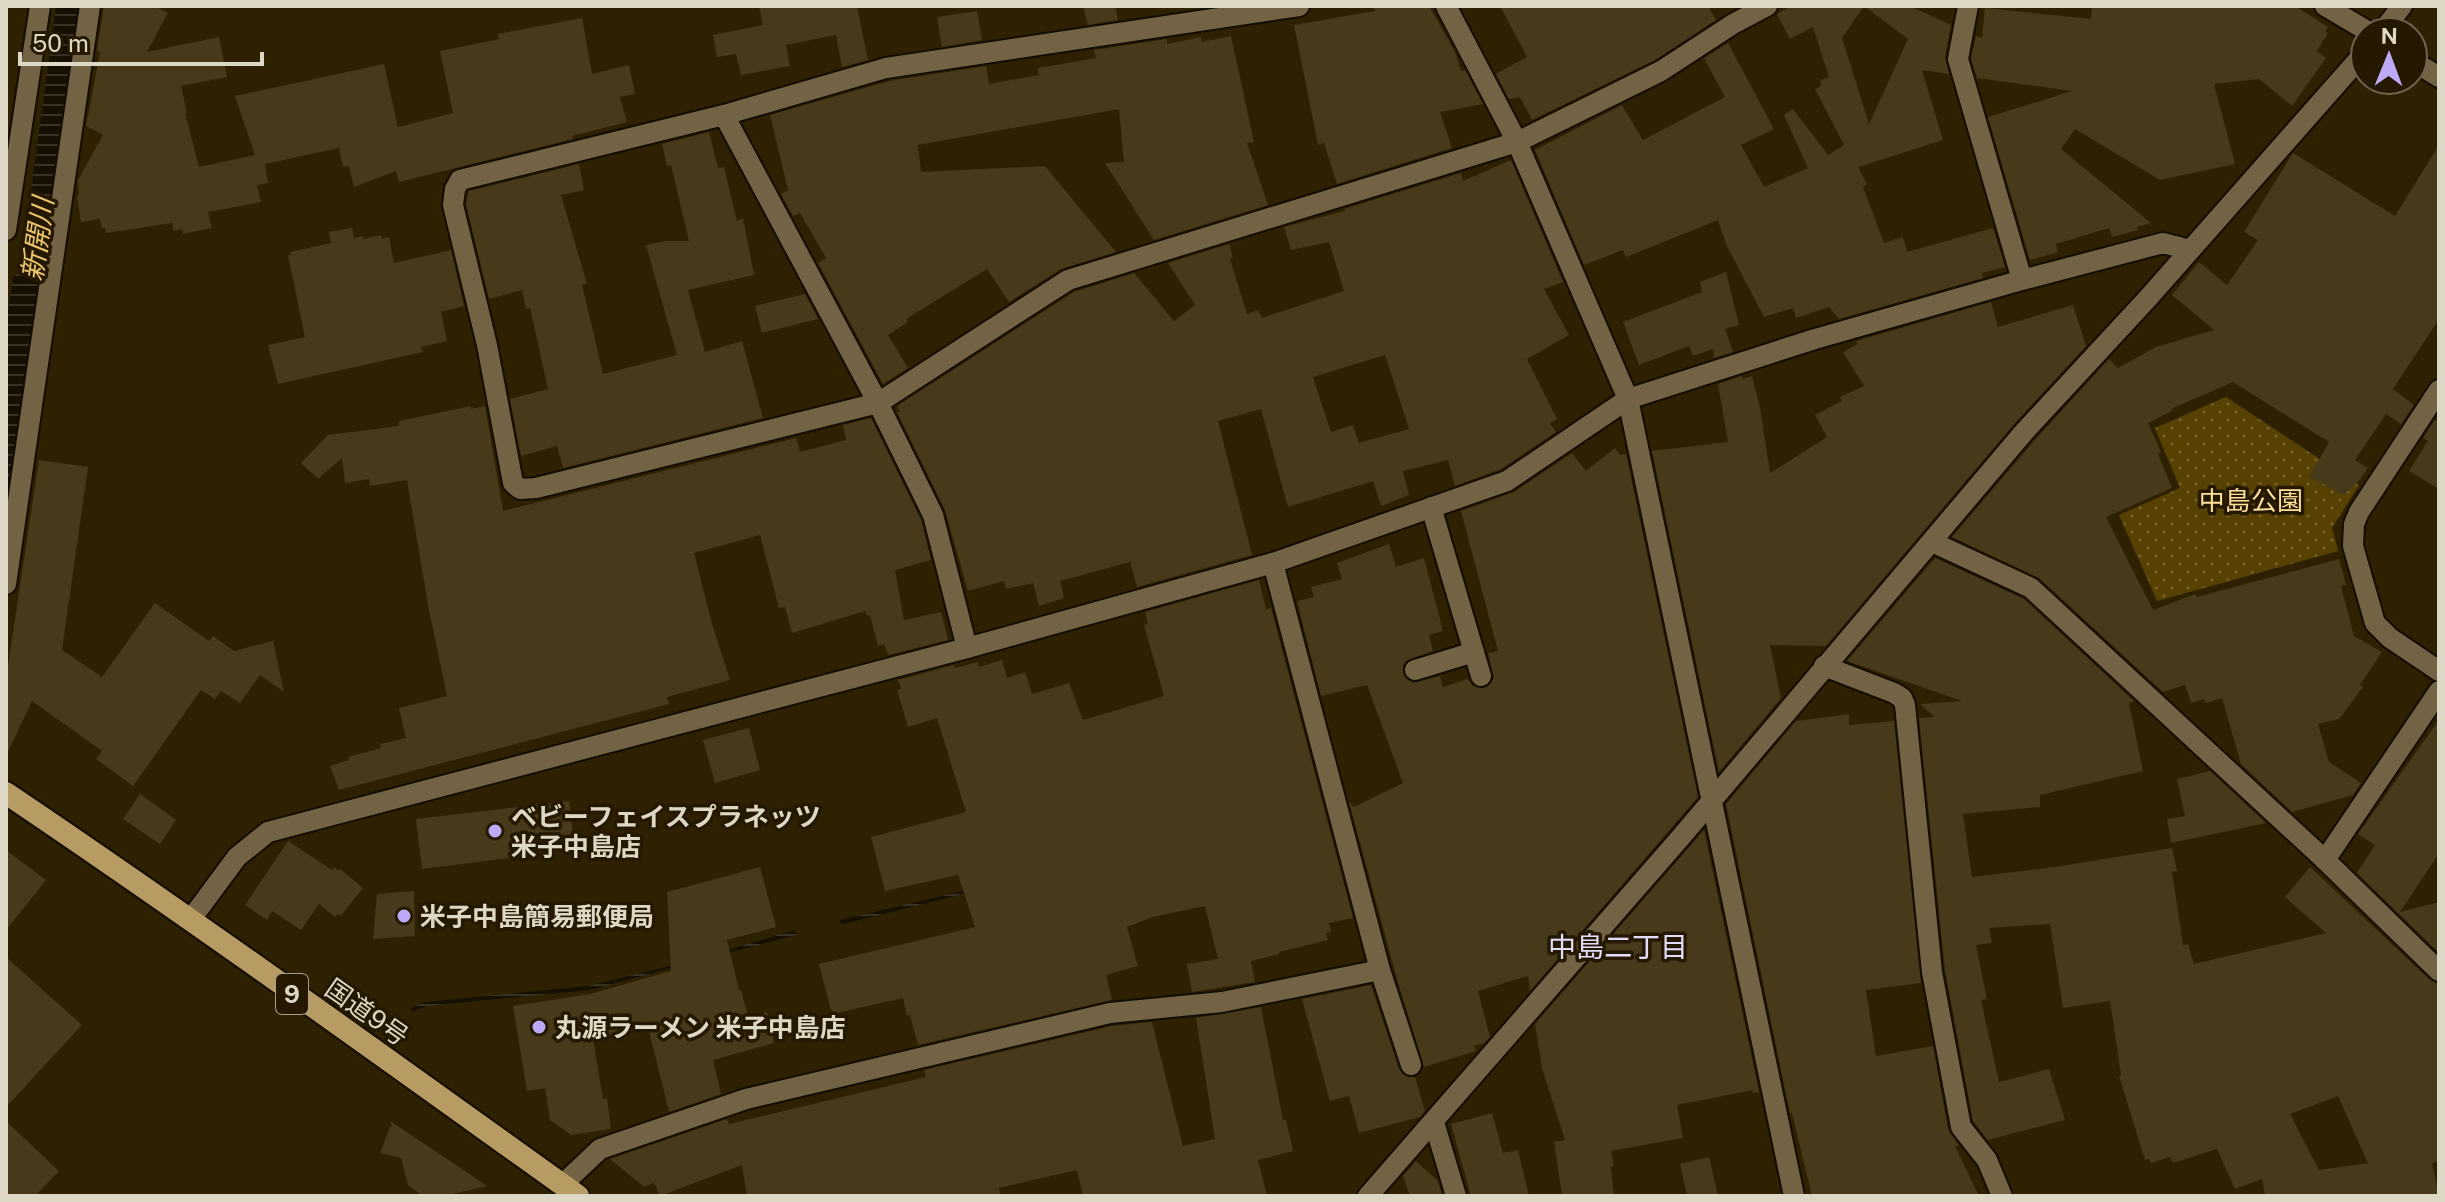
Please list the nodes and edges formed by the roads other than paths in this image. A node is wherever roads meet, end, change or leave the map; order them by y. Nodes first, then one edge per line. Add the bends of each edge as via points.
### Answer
1 (40, 6) edge
2 (90, 6) edge
3 (1299, 6) edge
4 (1446, 6) edge
5 (1767, 6) edge
6 (1968, 6) edge
7 (2325, 6) edge
8 (1241, 10) edge
9 (2349, 20) edge
10 (2349, 70) edge
11 (724, 115) junction
12 (1517, 142) junction
13 (6, 230) edge
14 (2190, 250) junction
15 (2022, 280) junction
16 (2439, 390) edge
17 (1628, 399) junction
18 (878, 403) junction
19 (1431, 507) junction
20 (1932, 542) junction
21 (1273, 563) junction
22 (6, 584) edge
23 (967, 648) junction
24 (1474, 652) junction
25 (1824, 666) junction
26 (1415, 670) dead end
27 (2439, 671) edge
28 (1481, 676) dead end
29 (2439, 691) edge
30 (6, 793) edge
31 (1712, 800) junction
32 (2325, 860) junction
33 (191, 919) junction
34 (1380, 970) junction
35 (2439, 971) edge
36 (1411, 1065) dead end
37 (1434, 1122) junction
38 (570, 1190) edge
39 (1368, 1196) edge
40 (1456, 1196) edge
41 (1794, 1196) edge
42 (2002, 1196) edge

1 - 13 street
2 - 22 street
3 - 8 street
4 - 12 street
5 - 12 street via 1661,71
6 - 15 street via 1958,59
7 - 9 street
8 - 11 street via 886,68
10 - 14 street
11 - 18 street
11 - 18 street via 457,183 453,205 513,483 520,489 536,488
12 - 17 street
12 - 18 street via 1068,280
14 - 15 street via 2163,243
14 - 20 street
15 - 17 street
16 - 27 street via 2359,512 2352,533 2375,623
17 - 19 street via 1507,481
17 - 31 street
18 - 23 street via 933,515
19 - 21 street
19 - 24 street
20 - 25 street
20 - 32 street via 2031,588
21 - 23 street
21 - 34 street
23 - 33 street via 268,832 237,857
24 - 26 street
24 - 28 street
25 - 31 street
25 - 42 street via 1894,693 1905,705 1932,972 1961,1127 1987,1160
29 - 32 street
30 - 33 highway, 国道9号 / 9
31 - 37 street
31 - 41 street
32 - 35 street
33 - 38 highway, 国道9号 / 9
34 - 36 street
34 - 38 street via 1222,1002 1110,1013 746,1099 600,1149
37 - 39 street
37 - 40 street

